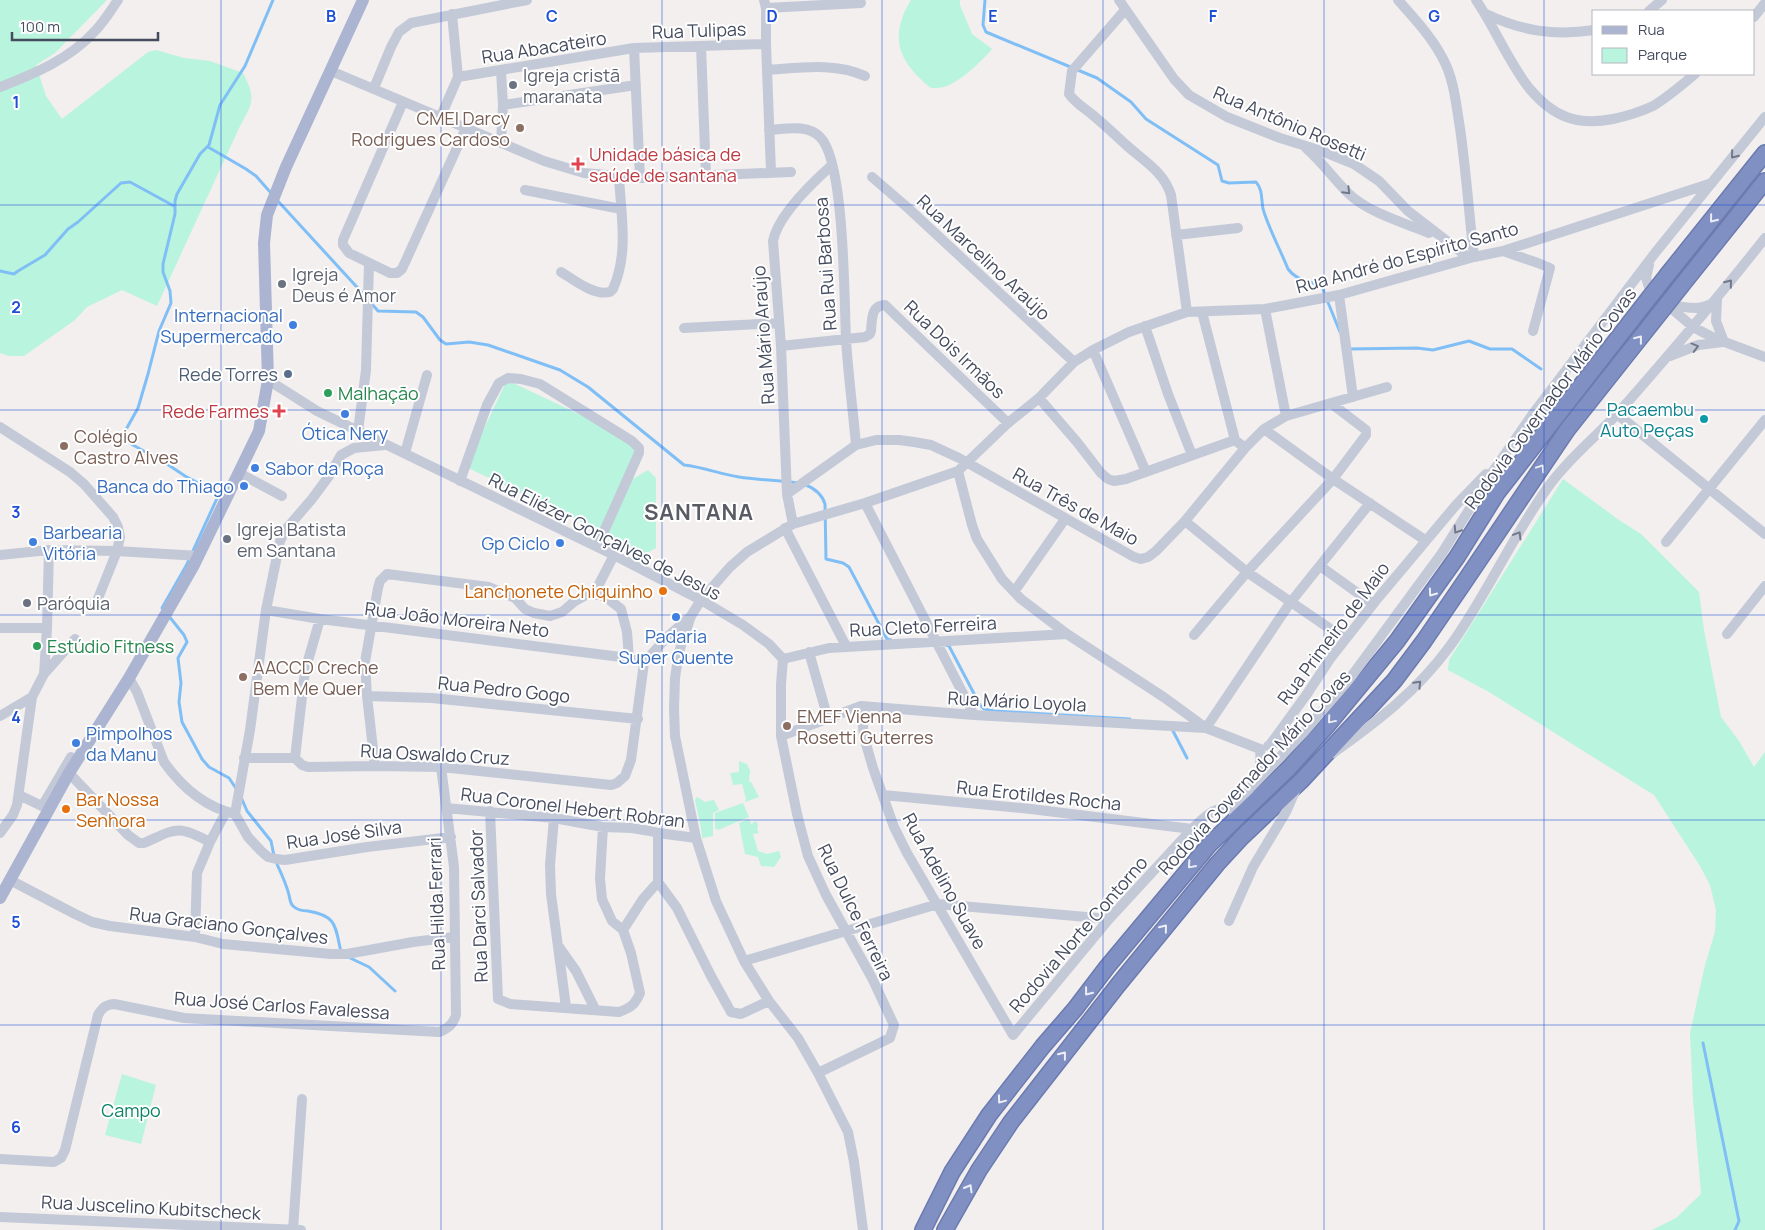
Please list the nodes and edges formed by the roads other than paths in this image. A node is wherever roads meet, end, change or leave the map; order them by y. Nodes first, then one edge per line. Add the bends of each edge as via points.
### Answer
1 (118, 0) edge
2 (363, 0) edge
3 (528, 0) edge
4 (1119, 0) edge
5 (1398, 0) edge
6 (1476, 0) edge
7 (1662, 0) edge
8 (861, 3) dead end
9 (1765, 3) edge
10 (765, 4) edge
11 (1125, 10) junction
12 (1650, 10) edge
13 (452, 14) junction
14 (1486, 14) junction
15 (1755, 16) edge
16 (1592, 30) edge
17 (766, 44) junction
18 (701, 46) junction
19 (634, 48) junction
20 (767, 70) junction
21 (331, 71) junction
22 (501, 71) junction
23 (1694, 75) edge
24 (865, 76) dead end
25 (458, 77) junction
26 (636, 85) junction
27 (0, 87) edge
28 (374, 88) junction
29 (404, 102) junction
30 (503, 105) junction
31 (441, 116) junction
32 (1765, 117) edge
33 (466, 128) junction
34 (769, 130) junction
35 (501, 142) junction
36 (1301, 144) junction
37 (1765, 153) edge
38 (1337, 157) junction
39 (832, 164) junction
40 (1327, 169) junction
41 (771, 172) junction
42 (791, 172) dead end
43 (706, 176) junction
44 (619, 177) junction
45 (872, 177) dead end
46 (640, 178) junction
47 (1765, 182) edge
48 (1712, 183) junction
49 (524, 190) dead end
50 (620, 209) junction
51 (1408, 211) junction
52 (1403, 223) junction
53 (1238, 228) dead end
54 (1176, 235) junction
55 (1438, 236) junction
56 (1765, 238) edge
57 (1503, 251) junction
58 (1655, 253) junction
59 (1472, 257) junction
60 (368, 264) junction
61 (561, 272) dead end
62 (1339, 296) junction
63 (1717, 299) junction
64 (1666, 306) junction
65 (1265, 309) junction
66 (1186, 312) junction
67 (1202, 312) junction
68 (779, 324) junction
69 (1145, 326) junction
70 (1693, 327) junction
71 (684, 328) dead end
72 (1533, 331) dead end
73 (846, 340) junction
74 (1724, 342) junction
75 (781, 346) junction
76 (1093, 350) junction
77 (1667, 357) junction
78 (1765, 357) edge
79 (1074, 362) junction
80 (427, 375) dead end
81 (268, 380) junction
82 (1387, 386) dead end
83 (1353, 397) junction
84 (1039, 398) junction
85 (1332, 404) junction
86 (1617, 414) junction
87 (1286, 416) junction
88 (1765, 420) edge
89 (1008, 423) junction
90 (0, 427) edge
91 (1264, 429) junction
92 (358, 431) junction
93 (1235, 440) junction
94 (386, 445) junction
95 (856, 445) junction
96 (1245, 448) junction
97 (405, 453) junction
98 (1192, 455) junction
99 (1502, 457) junction
100 (966, 463) junction
101 (958, 472) junction
102 (1146, 472) junction
103 (239, 473) junction
104 (1333, 479) junction
105 (460, 481) junction
106 (1709, 489) junction
107 (787, 494) junction
108 (282, 496) dead end
109 (866, 503) junction
110 (1370, 504) junction
111 (1064, 519) junction
112 (1186, 521) junction
113 (789, 526) junction
114 (1765, 534) edge
115 (1426, 540) junction
116 (1666, 542) dead end
117 (597, 547) junction
118 (49, 550) junction
119 (117, 551) junction
120 (4, 554) edge
121 (614, 555) junction
122 (199, 556) junction
123 (0, 564) edge
124 (1320, 566) junction
125 (1247, 572) junction
126 (1765, 586) edge
127 (1014, 592) junction
128 (594, 594) junction
129 (701, 600) junction
130 (1290, 603) junction
131 (1373, 604) junction
132 (95, 606) dead end
133 (266, 610) junction
134 (691, 616) junction
135 (320, 619) junction
136 (370, 624) junction
137 (0, 628) edge
138 (47, 628) junction
139 (1067, 634) junction
140 (1727, 634) dead end
141 (1194, 635) dead end
142 (75, 639) dead end
143 (1345, 639) junction
144 (936, 642) junction
145 (846, 646) junction
146 (808, 652) junction
147 (629, 658) junction
148 (783, 659) junction
149 (644, 663) junction
150 (44, 674) junction
151 (129, 678) junction
152 (367, 696) junction
153 (32, 697) junction
154 (861, 706) junction
155 (974, 715) junction
156 (0, 716) edge
157 (638, 719) junction
158 (828, 719) junction
159 (1206, 728) junction
160 (1304, 732) junction
161 (781, 736) junction
162 (1265, 748) junction
163 (71, 757) dead end
164 (244, 758) junction
165 (295, 758) junction
166 (375, 766) junction
167 (1315, 767) junction
168 (442, 768) junction
169 (70, 773) junction
170 (1297, 786) junction
171 (1250, 788) junction
172 (883, 795) junction
173 (19, 796) junction
174 (46, 806) junction
175 (1238, 807) junction
176 (446, 808) junction
177 (490, 811) junction
178 (231, 813) junction
179 (554, 818) junction
180 (1228, 826) junction
181 (603, 827) junction
182 (1192, 828) junction
183 (0, 833) edge
184 (658, 834) junction
185 (451, 837) junction
186 (696, 838) junction
187 (210, 842) junction
188 (10, 880) junction
189 (658, 882) junction
190 (0, 898) edge
191 (938, 904) junction
192 (1109, 919) junction
193 (1229, 921) dead end
194 (623, 930) junction
195 (847, 930) junction
196 (454, 937) junction
197 (195, 938) junction
198 (557, 944) junction
199 (744, 961) junction
200 (769, 1001) junction
201 (566, 1007) junction
202 (595, 1009) junction
203 (439, 1032) joint
204 (1013, 1035) joint
205 (818, 1073) junction
206 (302, 1099) dead end
207 (0, 1159) edge
208 (0, 1217) edge
209 (923, 1227) edge
210 (286, 1230) edge
211 (293, 1230) edge
212 (301, 1230) edge
213 (863, 1230) edge
214 (945, 1230) edge

1 - 27 street via 95,31 76,48 49,66
2 - 21 main road
3 - 13 street
4 - 11 street, Rua Antônio Rosetti
5 - 59 street via 1435,46 1450,75 1465,166
6 - 14 street
7 - 12 street
8 - 10 street
9 - 15 street
10 - 17 street
11 - 36 street, Rua Antônio Rosetti via 1188,95 1226,118
11 - 54 street via 1072,71 1069,94 1167,184
13 - 25 street
13 - 28 street via 411,23 398,32
14 - 16 street via 1512,25 1546,33
14 - 23 street via 1529,88 1562,116 1579,121 1595,122 1640,112
17 - 18 street, Rua Tulipas
17 - 20 street
18 - 19 street, Rua Tulipas
18 - 43 street
19 - 22 street, Rua Abacateiro
19 - 26 street
20 - 24 street via 832,68 851,70
20 - 34 street
21 - 28 street
21 - 81 main road via 267,214 264,243
22 - 25 street, Rua Abacateiro
22 - 30 street
25 - 31 street
26 - 30 street
26 - 46 street
28 - 29 street
29 - 31 street
29 - 60 street via 345,236 343,245 349,253
30 - 35 street
31 - 33 street
32 -> 48 street
33 - 35 street
33 - 60 street via 398,274
34 - 39 street, Rua Rui Barbosa via 796,128 813,131 825,142
34 - 41 street
35 - 44 street via 584,173
36 - 38 street, Rua Antônio Rosetti
36 - 40 street
37 -> 180 highway, Rodovia Governador Mário Covas, bridge via 1497,493 1457,557 1397,640 1289,768
38 - 40 street
38 - 51 street, Rua Antônio Rosetti via 1379,181
39 - 68 street, Rua Mário Araújo via 798,200 774,233
39 - 73 street, Rua Rui Barbosa via 839,202
40 -> 52 street via 1350,195
41 - 42 street
41 - 43 street
43 - 46 street
44 - 46 street
44 - 50 street
45 - 79 street, Rua Marcelino Araújo
47 - 64 highway, Rodovia Governador Mário Covas, bridge
48 - 57 street, Rua André do Espírito Santo
48 - 58 street
49 - 50 street
50 - 61 street via 624,242 613,289 602,293
51 - 52 street
51 - 55 street, Rua Antônio Rosetti
52 - 55 street
53 - 54 street
54 - 66 street
55 - 59 street, Rua Antônio Rosetti
63 -> 56 street, Rodovia Governador Mário Covas
57 - 59 street, Rua André do Espírito Santo
57 - 72 street via 1550,268
58 - 64 street via 1647,270 1646,283
58 - 99 street
59 - 62 street, Rua André do Espírito Santo
60 - 92 street via 366,370
62 - 65 street, Rua André do Espírito Santo
62 - 83 street
63 - 64 street via 1699,308
63 - 70 street, Rodovia Governador Mário Covas
63 - 74 street via 1716,321
64 - 70 street
167 -> 64 highway, Rodovia Governador Mário Covas via 1394,681 1567,430
65 - 67 street, Rua André do Espírito Santo
65 - 87 street
66 - 67 street, Rua André do Espírito Santo
66 - 69 street, Rua André do Espírito Santo
67 - 93 street
68 - 71 street
68 - 75 street, Rua Mário Araújo
69 - 76 street, Rua André do Espírito Santo
69 - 98 street
70 - 74 street
70 - 77 street, Rodovia Governador Mário Covas
73 - 75 street, Rua Dois Irmãos
73 - 89 street, Rua Dois Irmãos via 865,338 870,334 873,311 885,305
73 - 95 street, Rua Rui Barbosa
77 -> 74 street via 1698,345
74 - 78 street
75 - 107 street, Rua Mário Araújo
76 - 79 street, Rua André do Espírito Santo
76 - 102 street
77 - 86 street, Rodovia Governador Mário Covas
79 - 84 street, Rua André do Espírito Santo
80 - 97 street
81 - 92 street, Rua Eliézer Gonçalves de Jesus via 317,411
81 - 103 main road via 259,431
82 - 83 street, Rua Três de Maio
83 - 85 street, Rua Três de Maio
84 - 89 street, Rua André do Espírito Santo
84 - 102 street via 1108,479 1120,481
85 - 87 street, Rua Três de Maio
85 - 104 street via 1367,432
86 - 106 street
167 -> 86 street, Rodovia Governador Mário Covas via 1382,718 1437,662 1552,482
87 - 91 street, Rua Três de Maio
88 - 106 street
89 - 100 street, Rua André do Espírito Santo
90 - 119 street via 84,484 118,527
91 - 96 street, Rua Três de Maio
91 - 104 street
92 - 94 street, Rua Eliézer Gonçalves de Jesus
93 - 96 street
93 - 98 street
94 - 97 street, Rua Eliézer Gonçalves de Jesus
94 - 133 street via 354,448 341,455 312,499 287,528 278,548
95 - 100 street, Rua Três de Maio via 876,440 914,442 931,445
95 - 107 street
96 - 112 street, Rua Três de Maio
97 - 105 street, Rua Eliézer Gonçalves de Jesus
98 - 102 street
99 - 115 street, Rua Primeiro de Maio
99 -> 160 street via 1424,579 1348,681
100 - 101 street, Rua André do Espírito Santo
100 - 111 street, Rua Três de Maio
101 - 109 street, Rua André do Espírito Santo
101 - 127 street via 978,539 991,563
103 - 108 street
103 - 122 main road
104 - 110 street
104 - 125 street
105 - 117 street, Rua Eliézer Gonçalves de Jesus
105 - 117 street via 487,405 499,382 511,378 540,384 639,448
106 - 114 street
106 - 116 street
107 - 113 street, Rua Mário Araújo
109 - 113 street, Rua André do Espírito Santo
109 - 144 street
110 - 115 street
110 - 124 street
111 - 112 street, Rua Três de Maio via 1141,559 1156,551
111 - 127 street
112 - 125 street
113 - 129 street, Rua André do Espírito Santo via 747,552
113 - 145 street, Rua Mário Araújo
115 - 131 street, Rua Primeiro de Maio
117 - 121 street, Rua Eliézer Gonçalves de Jesus
118 - 119 street
118 - 120 street
118 - 138 street
119 - 122 street
119 - 132 street
120 - 123 street
121 - 128 street
121 - 129 street, Rua Eliézer Gonçalves de Jesus
122 - 151 main road
124 - 130 street
124 - 131 street
125 - 130 street
125 - 141 street
126 - 140 street
127 - 139 street
128 - 136 street via 586,595 562,612 550,616 534,614 515,598 489,587 387,574 380,581
128 - 147 street via 621,608
129 - 134 street, Rua André do Espírito Santo
129 - 148 street, Rua Eliézer Gonçalves de Jesus via 743,625
130 - 143 street
130 - 159 street
131 - 143 street, Rua Primeiro de Maio
133 - 135 street, Rua João Moreira Neto
133 - 164 street
134 - 149 street
134 - 186 street, Rua André do Espírito Santo via 679,652 674,709 676,736
135 - 136 street, Rua João Moreira Neto
135 - 165 street via 305,671
136 - 147 street, Rua João Moreira Neto
136 - 152 street via 365,662
137 - 138 street
138 - 150 street
139 - 144 street, Rua Cleto Ferreira
139 - 159 street
142 - 150 street
143 - 162 street, Rua Primeiro de Maio
144 - 145 street, Rua Cleto Ferreira
144 - 155 street
145 - 146 street, Rua Cleto Ferreira
146 - 148 street, Rua Cleto Ferreira
146 - 158 street
147 - 149 street, Rua João Moreira Neto
148 - 161 street, Rua Dulce Ferreira
149 - 157 street
150 - 153 street
151 - 169 main road
151 - 178 street via 170,771 196,796
152 - 157 street, Rua Pedro Gogo via 432,698
152 - 166 street
153 - 156 street
153 - 173 street
154 - 155 street, Rua Mário Loyola
154 - 158 street, Rua Mário Loyola
154 - 172 street, Rua Adelino Suave via 864,738
155 - 159 street, Rua Mário Loyola
157 - 168 street, Rua Oswaldo Cruz via 625,776 611,785
158 - 161 street, Rua Mário Loyola
159 - 162 street
160 - 162 street
160 - 171 street
161 - 195 street, Rua Dulce Ferreira via 808,856
162 - 171 street via 1259,773
163 - 174 street
164 - 165 street, Rua Oswaldo Cruz
164 - 178 street
165 - 166 street, Rua Oswaldo Cruz via 308,767
166 - 168 street, Rua Oswaldo Cruz
167 - 170 highway, Rodovia Governador Mário Covas
168 - 176 street, Rua Hilda Ferrari
169 - 174 main road
169 - 187 street via 139,843 173,830 183,830
170 - 193 street via 1286,812 1253,867
214 -> 170 highway, Rodovia Governador Mário Covas via 1011,1122 1118,985 1217,864
171 - 175 street
172 - 182 street, Rua Erotildes Rocha
172 - 191 street, Rua Adelino Suave via 907,853
173 - 174 street
173 - 183 street via 13,814
174 - 188 main road
175 - 180 street
175 - 182 street, Rodovia Norte Contorno via 1216,808
176 - 177 street, Rua Coronel Hebert Robran
176 - 185 street, Rua Hilda Ferrari
177 - 179 street, Rua Coronel Hebert Robran
177 - 201 street, Rua Darci Salvador via 498,998 510,1004
178 - 185 street, Rua José Silva via 261,851 276,859
178 - 187 street
179 - 181 street, Rua Coronel Hebert Robran
179 - 198 street via 550,865
180 -> 209 highway, Rodovia Governador Mário Covas via 1179,879 1003,1097 952,1172
181 - 184 street, Rua Coronel Hebert Robran via 632,828
181 - 194 street via 602,900 612,921
182 - 192 street, Rodovia Norte Contorno
184 - 186 street, Rua Coronel Hebert Robran
184 - 189 street
185 - 196 street, Rua Hilda Ferrari
186 - 199 street, Rua André do Espírito Santo via 716,901
187 - 197 street via 197,873
188 - 190 main road
188 - 197 street, Rua Graciano Gonçalves via 92,922
189 - 194 street
189 - 200 street via 677,908 731,1012 741,1014
191 - 192 street
191 - 195 street
191 - 204 street, Rua Adelino Suave
192 - 204 street, Rodovia Norte Contorno
194 - 202 street via 640,993 635,1004 628,1009 619,1012
195 - 199 street
195 - 205 street, Rua Dulce Ferreira via 894,1029 890,1038
196 - 197 street, Rua Graciano Gonçalves via 347,954 223,944
196 - 203 street, Rua Hilda Ferrari via 456,1014 453,1024
198 - 201 street
198 - 202 street via 576,971
199 - 200 street, Rua André do Espírito Santo
200 - 205 street, Rua André do Espírito Santo via 798,1038
201 - 202 street
203 - 207 street, Rua José Carlos Favalessa via 184,1018 108,1005 101,1008 98,1015 61,1158 54,1162
205 - 213 street, Rua André do Espírito Santo via 848,1132
206 - 211 street
208 - 210 street, Rua Juscelino Kubitscheck
210 - 211 street, Rua Juscelino Kubitscheck
211 - 212 street, Rua Juscelino Kubitscheck

